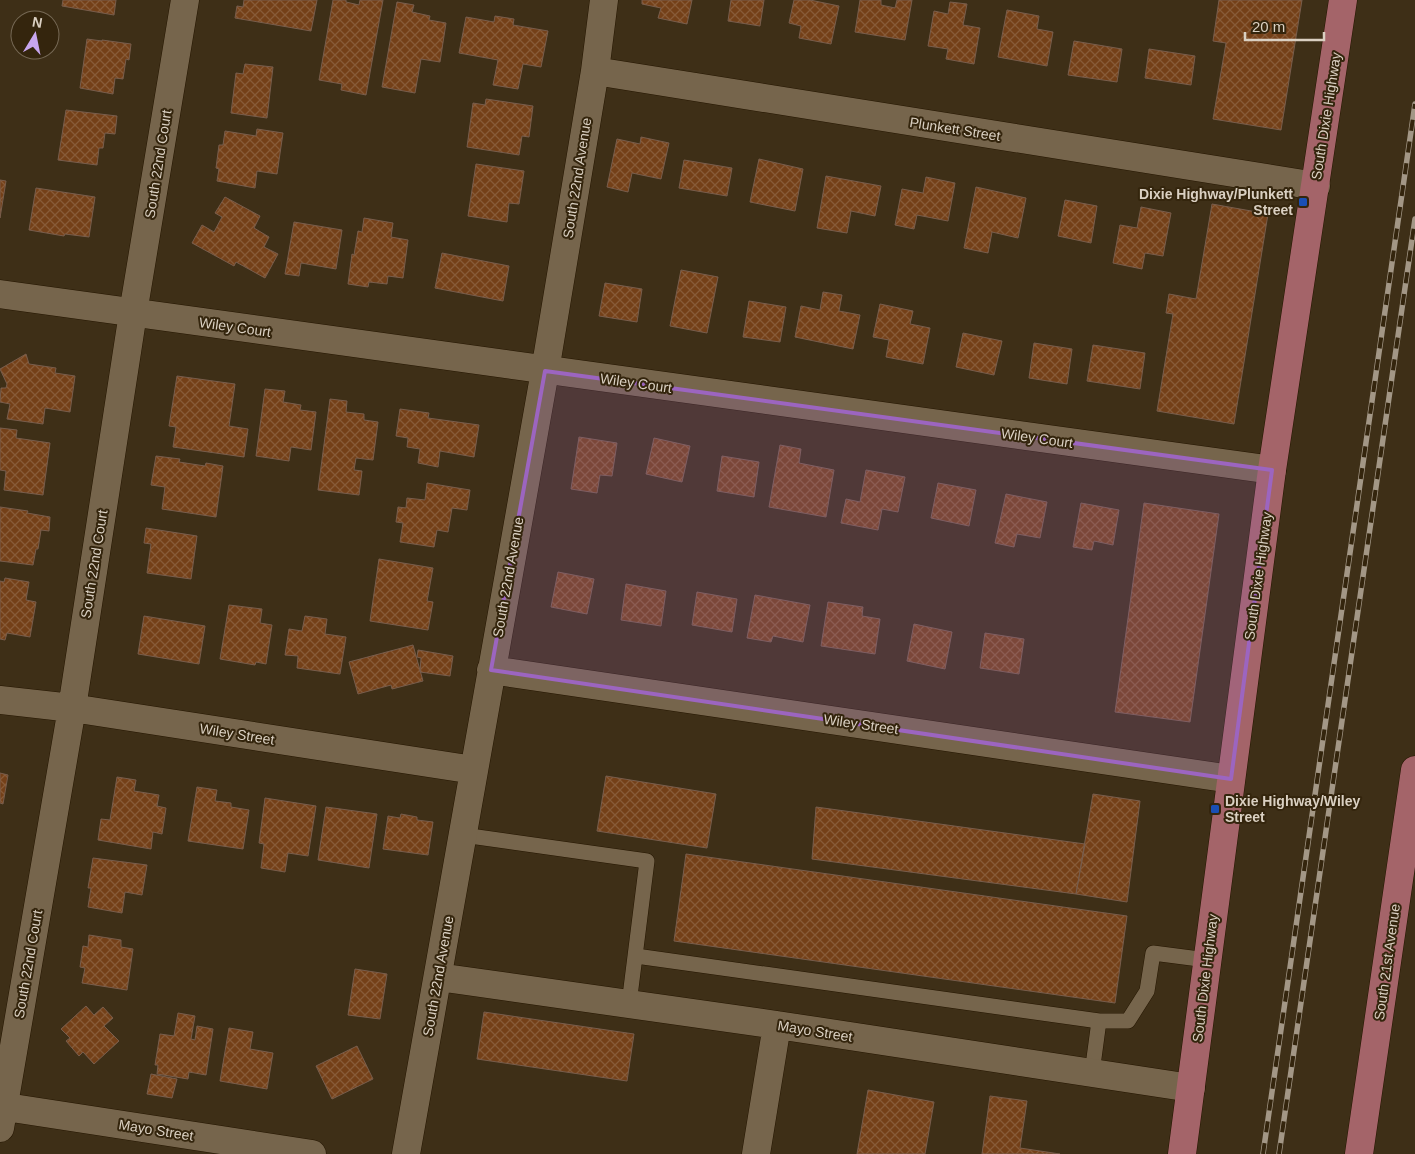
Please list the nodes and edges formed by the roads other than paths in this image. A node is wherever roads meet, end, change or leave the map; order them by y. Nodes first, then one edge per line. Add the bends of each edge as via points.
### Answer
1 (185, 0) edge
2 (604, 0) edge
3 (1344, 0) edge
4 (595, 71) junction
5 (1316, 186) junction
6 (0, 294) edge
7 (133, 313) junction
8 (545, 371) junction
9 (1272, 470) junction
10 (491, 670) junction
11 (0, 700) edge
12 (72, 708) junction
13 (474, 770) junction
14 (1415, 770) edge
15 (1231, 778) junction
16 (463, 835) junction
17 (636, 956) junction
18 (1207, 960) junction
19 (438, 977) junction
20 (629, 1004) junction
21 (1099, 1021) junction
22 (777, 1025) junction
23 (1092, 1073) junction
24 (1191, 1088) junction
25 (1, 1113) edge
26 (312, 1154) edge
27 (406, 1154) edge
28 (756, 1154) edge
29 (1182, 1154) edge
30 (1359, 1154) edge

1 - 7 street, South 22nd Court
2 - 4 street, South 22nd Avenue
3 - 5 main road, South Dixie Highway
4 - 5 street, Plunkett Street
4 - 8 street, South 22nd Avenue
5 - 9 main road, South Dixie Highway
6 - 7 street, Wiley Court
7 - 8 street, Wiley Court
7 - 12 street, South 22nd Court
8 - 9 street, Wiley Court
8 - 10 street, South 22nd Avenue
9 - 15 main road, South Dixie Highway
10 - 13 street, South 22nd Avenue
10 - 15 street, Wiley Street
11 - 12 street, Wiley Street
12 - 13 street, Wiley Street
12 - 25 street, South 22nd Court
13 - 16 street, South 22nd Avenue
14 - 30 main road, South 21st Avenue
15 - 18 main road, South Dixie Highway
16 - 17 lane via 647,861
16 - 19 street, South 22nd Avenue
17 - 20 lane
17 - 21 lane
18 - 21 lane via 1153,953 1147,992 1128,1021
18 - 24 main road, South Dixie Highway
19 - 20 street, Mayo Street
19 - 27 street, South 22nd Avenue
20 - 22 street, Mayo Street
21 - 23 lane
22 - 23 street, Mayo Street
22 - 28 street
23 - 24 street, Mayo Street
24 - 29 main road, South Dixie Highway
25 - 26 street, Mayo Street

